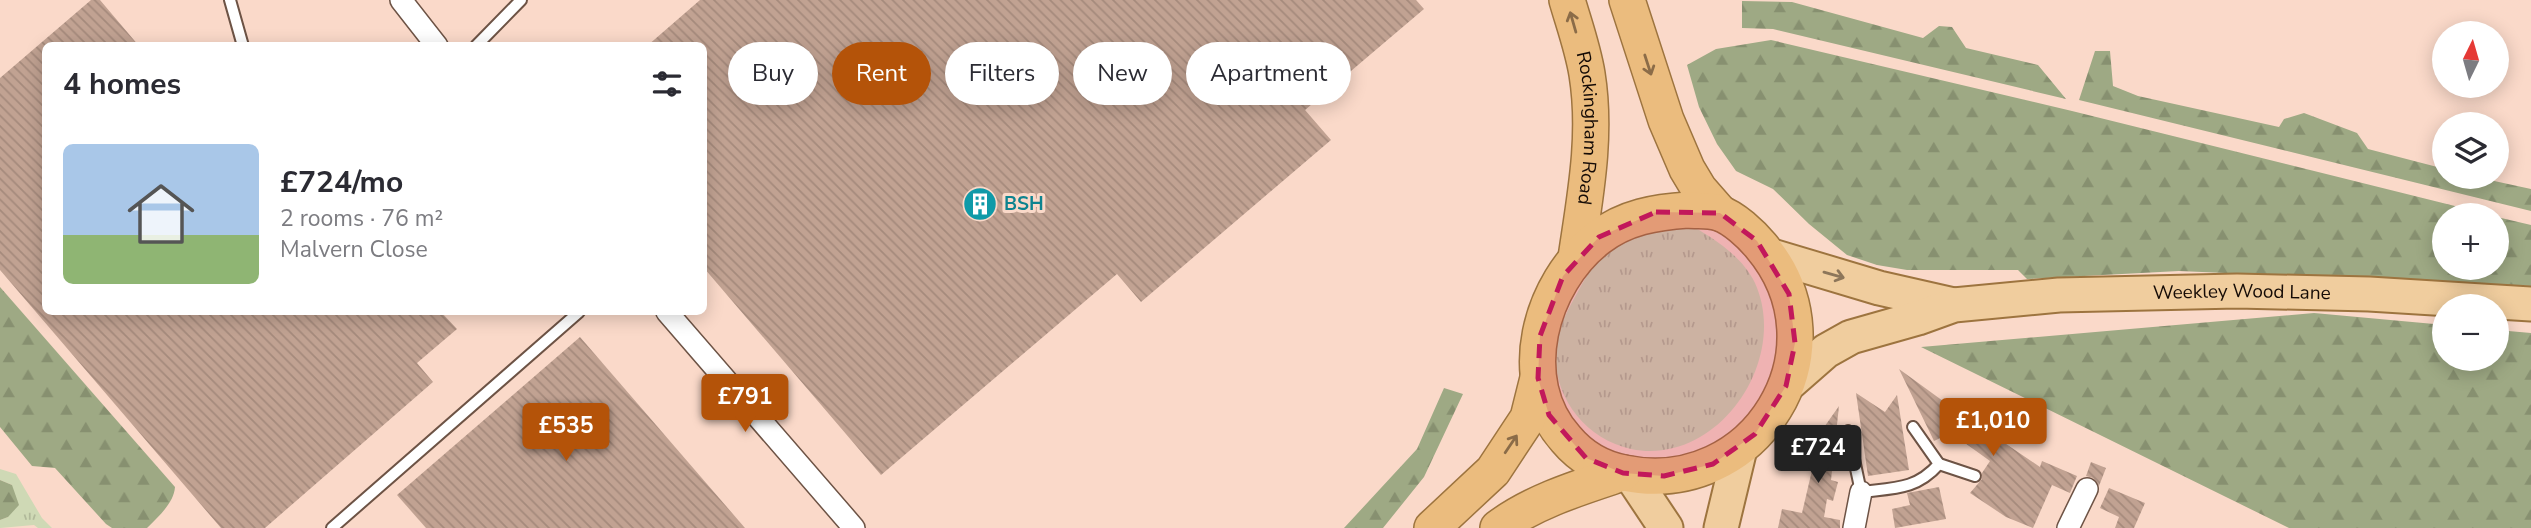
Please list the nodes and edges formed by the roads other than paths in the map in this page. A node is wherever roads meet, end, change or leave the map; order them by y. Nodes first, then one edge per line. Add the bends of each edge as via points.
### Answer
1 (230, 0) edge
2 (401, 0) edge
3 (521, 0) edge
4 (1567, 0) edge
5 (1627, 0) edge
6 (242, 42) edge
7 (434, 42) edge
8 (480, 42) edge
9 (1720, 213) junction
10 (1769, 256) junction
11 (1576, 258) junction
12 (2531, 304) edge
13 (1954, 305) junction
14 (576, 315) edge
15 (670, 315) edge
16 (1538, 378) junction
17 (1786, 386) junction
18 (1913, 427) dead end
19 (1848, 431) dead end
20 (1740, 449) junction
21 (1939, 464) junction
22 (1626, 474) junction
23 (1975, 476) dead end
24 (2087, 489) dead end
25 (1861, 492) junction
26 (331, 528) edge
27 (854, 528) edge
28 (1432, 528) edge
29 (1498, 528) edge
30 (1666, 528) edge
31 (1721, 528) edge
32 (1854, 528) edge
33 (2068, 528) edge

1 - 6 lane
2 - 7 street
3 - 8 lane
11 -> 4 highway, Rockingham Road via 1590,168 1590,101 1587,72
5 -> 9 highway via 1687,169
9 - 10 highway
9 - 11 highway via 1656,212 1626,221
10 -> 13 main road, Weekley Wood Lane
10 - 17 highway via 1792,306 1795,343
11 - 16 highway via 1545,315
12 - 13 main road, Weekley Wood Lane via 2237,291 2059,295
13 - 17 main road, Weekley Wood Lane via 1851,337 1826,351
14 - 26 lane
15 - 27 street
16 - 22 highway via 1549,415 1572,446 1603,467
28 -> 16 highway via 1493,471 1528,418
17 - 20 highway via 1773,412
18 - 21 lane
19 - 25 lane
20 - 22 highway via 1689,472
20 - 31 main road
21 - 23 lane
21 - 25 lane via 1911,485
22 - 29 highway via 1537,506
22 - 30 main road
24 - 33 street
25 - 32 street

